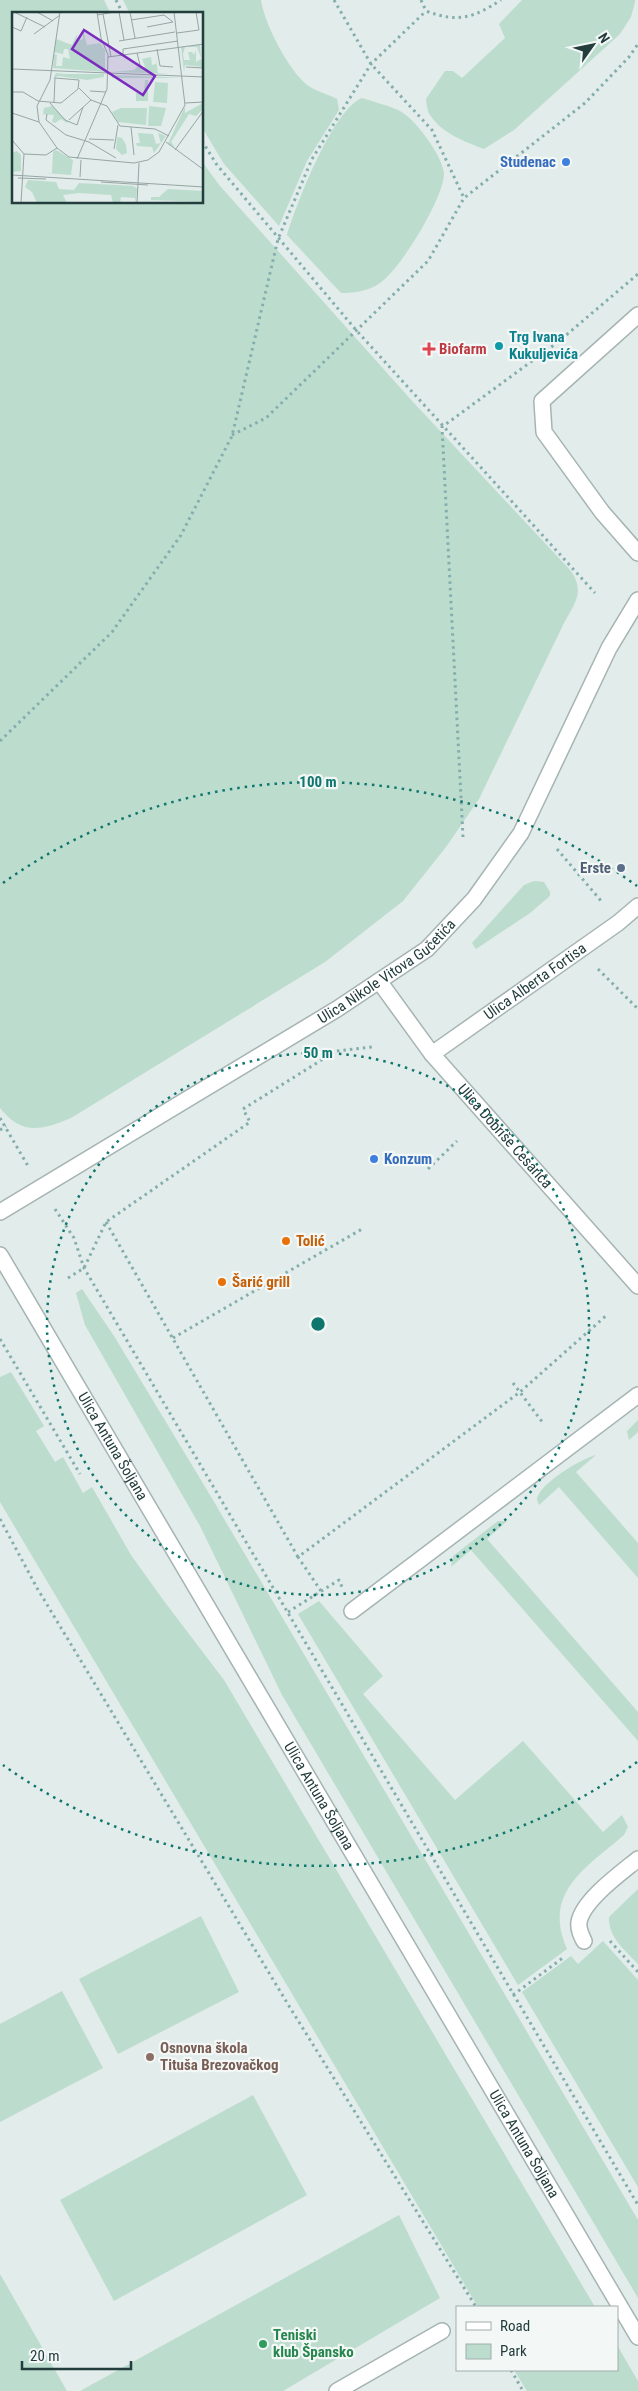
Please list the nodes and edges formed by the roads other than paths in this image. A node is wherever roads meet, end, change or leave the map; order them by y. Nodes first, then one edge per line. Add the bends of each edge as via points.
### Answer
1 (638, 315) edge
2 (638, 554) edge
3 (638, 600) edge
4 (638, 906) edge
5 (379, 981) junction
6 (432, 1054) junction
7 (0, 1212) edge
8 (0, 1255) edge
9 (638, 1286) edge
10 (638, 1395) edge
11 (352, 1611) road end
12 (638, 1859) edge
13 (584, 1941) road end
14 (442, 2331) dead end
15 (638, 2337) edge
16 (337, 2391) edge

1 - 2 street via 542,401 544,432 602,512
3 - 5 street, Ulica Nikole Vitova Gučetića via 609,648 535,805 507,854 474,899 427,949
4 - 6 street, Ulica Alberta Fortisa
5 - 6 street, Ulica Dobriše Cesarića
5 - 7 street, Ulica Nikole Vitova Gučetića via 234,1073
6 - 9 street, Ulica Dobriše Cesarića
8 - 15 street, Ulica Antuna Šoljana
10 - 11 street
12 - 13 street via 584,1911 579,1928
14 - 16 street

